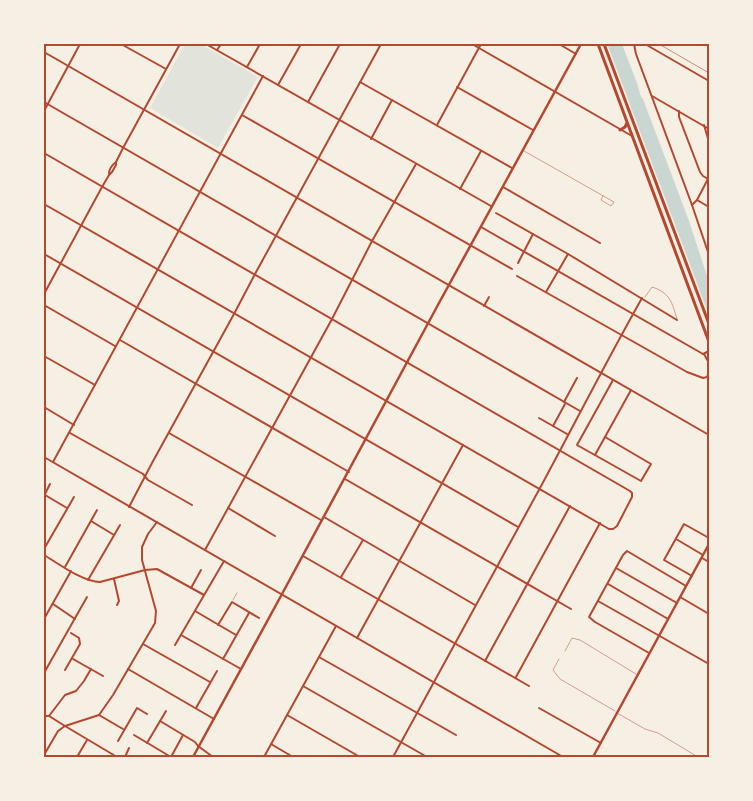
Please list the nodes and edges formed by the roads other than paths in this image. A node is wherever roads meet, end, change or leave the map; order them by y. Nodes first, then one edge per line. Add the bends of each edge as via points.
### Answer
1 (80, 44) edge
2 (121, 44) edge
3 (180, 44) edge
4 (206, 44) edge
5 (221, 44) edge
6 (260, 44) edge
7 (300, 44) edge
8 (340, 44) edge
9 (381, 44) edge
10 (472, 44) edge
11 (481, 44) edge
12 (559, 44) edge
13 (581, 44) edge
14 (598, 44) edge
15 (604, 44) edge
16 (634, 44) edge
17 (646, 44) edge
18 (479, 48) junction
19 (217, 50) junction
20 (44, 52) edge
21 (576, 54) junction
22 (68, 66) junction
23 (248, 67) junction
24 (166, 69) junction
25 (263, 76) junction
26 (709, 81) edge
27 (360, 82) junction
28 (278, 85) junction
29 (457, 87) junction
30 (555, 92) junction
31 (652, 96) junction
32 (392, 100) junction
33 (44, 102) edge
34 (308, 102) junction
35 (47, 104) junction
36 (144, 110) junction
37 (44, 111) edge
38 (679, 111) junction
39 (242, 115) junction
40 (339, 120) junction
41 (627, 122) junction
42 (436, 125) junction
43 (704, 126) junction
44 (709, 128) edge
45 (534, 130) junction
46 (620, 130) junction
47 (632, 137) junction
48 (371, 138) junction
49 (709, 142) edge
50 (643, 147) junction
51 (123, 148) junction
52 (523, 150) junction
53 (481, 151) junction
54 (44, 153) edge
55 (220, 153) junction
56 (318, 158) junction
57 (416, 164) junction
58 (512, 169) junction
59 (709, 178) edge
60 (102, 187) junction
61 (503, 187) junction
62 (460, 189) junction
63 (200, 192) junction
64 (603, 196) junction
65 (297, 197) junction
66 (697, 200) junction
67 (394, 202) junction
68 (44, 204) edge
69 (692, 205) junction
70 (492, 207) junction
71 (709, 207) edge
72 (496, 213) dead end
73 (81, 225) junction
74 (480, 227) junction
75 (179, 231) junction
76 (534, 234) junction
77 (276, 235) junction
78 (372, 241) junction
79 (600, 242) dead end
80 (470, 246) junction
81 (524, 252) junction
82 (44, 254) edge
83 (568, 254) junction
84 (709, 255) edge
85 (60, 263) junction
86 (518, 263) dead end
87 (512, 269) dead end
88 (158, 270) junction
89 (558, 272) junction
90 (255, 274) junction
91 (517, 276) dead end
92 (352, 279) junction
93 (449, 285) junction
94 (546, 292) junction
95 (44, 294) edge
96 (489, 297) dead end
97 (643, 298) junction
98 (44, 305) edge
99 (484, 306) junction
100 (136, 308) junction
101 (234, 314) junction
102 (633, 314) junction
103 (332, 319) junction
104 (677, 320) junction
105 (428, 323) junction
106 (709, 324) edge
107 (679, 325) dead end
108 (621, 334) junction
109 (120, 340) junction
110 (709, 342) edge
111 (116, 347) junction
112 (709, 351) edge
113 (214, 352) junction
114 (704, 354) junction
115 (44, 356) edge
116 (310, 357) junction
117 (407, 362) junction
118 (709, 363) edge
119 (709, 372) edge
120 (602, 373) junction
121 (577, 378) dead end
122 (613, 380) junction
123 (196, 384) junction
124 (95, 385) junction
125 (631, 390) junction
126 (290, 396) junction
127 (386, 401) junction
128 (565, 402) junction
129 (44, 407) edge
130 (580, 411) junction
131 (539, 418) dead end
132 (74, 425) junction
133 (553, 426) junction
134 (272, 427) junction
135 (70, 433) junction
136 (169, 433) junction
137 (568, 435) junction
138 (709, 435) edge
139 (604, 437) junction
140 (366, 440) junction
141 (463, 445) junction
142 (560, 451) junction
143 (595, 455) junction
144 (44, 457) edge
145 (54, 462) junction
146 (348, 472) junction
147 (145, 476) junction
148 (245, 477) junction
149 (344, 479) junction
150 (50, 484) dead end
151 (442, 484) junction
152 (539, 489) junction
153 (44, 495) edge
154 (74, 497) dead end
155 (192, 505) dead end
156 (570, 506) junction
157 (130, 507) junction
158 (68, 508) junction
159 (228, 508) junction
160 (97, 510) dead end
161 (324, 517) junction
162 (91, 521) junction
163 (322, 521) junction
164 (157, 522) junction
165 (421, 522) junction
166 (600, 524) junction
167 (120, 525) dead end
168 (518, 527) junction
169 (114, 535) junction
170 (275, 536) dead end
171 (709, 538) edge
172 (676, 539) junction
173 (363, 540) junction
174 (709, 544) edge
175 (44, 549) edge
176 (205, 550) junction
177 (44, 555) edge
178 (303, 556) junction
179 (702, 556) junction
180 (224, 561) junction
181 (400, 561) junction
182 (709, 562) edge
183 (497, 566) junction
184 (65, 567) junction
185 (616, 568) junction
186 (145, 570) junction
187 (201, 570) dead end
188 (71, 571) junction
189 (692, 576) junction
190 (341, 578) junction
191 (114, 579) junction
192 (88, 580) junction
193 (527, 584) junction
194 (608, 584) junction
195 (686, 586) junction
196 (191, 588) junction
197 (238, 593) dead end
198 (282, 594) junction
199 (204, 595) junction
200 (87, 597) dead end
201 (680, 597) junction
202 (379, 600) junction
203 (557, 601) junction
204 (598, 601) junction
205 (232, 602) junction
206 (677, 603) junction
207 (53, 604) junction
208 (117, 605) dead end
209 (476, 605) junction
210 (571, 609) dead end
211 (195, 611) junction
212 (249, 613) junction
213 (709, 614) edge
214 (75, 618) junction
215 (259, 618) dead end
216 (668, 619) junction
217 (44, 620) edge
218 (218, 625) junction
219 (336, 626) junction
220 (71, 633) dead end
221 (181, 634) junction
222 (237, 635) junction
223 (659, 636) junction
224 (357, 638) junction
225 (143, 643) junction
226 (454, 643) junction
227 (175, 645) dead end
228 (565, 650) dead end
229 (650, 653) junction
230 (319, 657) junction
231 (72, 658) junction
232 (223, 659) junction
233 (559, 659) dead end
234 (44, 661) edge
235 (485, 661) junction
236 (49, 664) junction
237 (709, 664) edge
238 (91, 669) junction
239 (128, 669) junction
240 (65, 670) dead end
241 (241, 670) junction
242 (216, 672) dead end
243 (44, 673) edge
244 (638, 675) junction
245 (103, 676) dead end
246 (515, 678) junction
247 (210, 682) junction
248 (434, 683) junction
249 (303, 686) junction
250 (529, 686) dead end
251 (196, 708) junction
252 (539, 708) dead end
253 (166, 711) dead end
254 (417, 713) junction
255 (617, 713) junction
256 (147, 714) dead end
257 (99, 715) junction
258 (287, 715) junction
259 (44, 716) edge
260 (50, 716) junction
261 (214, 719) junction
262 (160, 721) junction
263 (65, 726) junction
264 (124, 729) junction
265 (134, 735) dead end
266 (183, 735) junction
267 (456, 735) dead end
268 (87, 739) junction
269 (118, 741) dead end
270 (401, 742) junction
271 (148, 743) junction
272 (601, 743) junction
273 (271, 744) junction
274 (198, 746) junction
275 (129, 748) dead end
276 (44, 755) edge
277 (77, 757) edge
278 (117, 757) edge
279 (125, 757) edge
280 (171, 757) edge
281 (192, 757) edge
282 (213, 757) edge
283 (264, 757) edge
284 (293, 757) edge
285 (360, 757) edge
286 (393, 757) edge
287 (427, 757) edge
288 (562, 757) edge
289 (593, 757) edge
290 (698, 757) edge

1 - 22 street
2 - 24 street
3 - 24 street
4 - 19 street
5 - 19 street
6 - 23 street
7 - 28 street
8 - 34 street
9 - 27 street
10 - 18 street
11 - 18 street
12 - 21 street
13 - 21 main road
14 - 41 highway
15 - 50 highway
16 - 31 street
17 - 26 street
18 - 29 street
18 - 30 street
19 - 23 street
20 - 22 street
21 - 30 main road
22 - 35 street
22 - 36 street
23 - 25 street
24 - 36 street
25 - 28 street
25 - 39 street
27 - 32 street
27 - 40 street
28 - 34 street
29 - 42 street
29 - 45 street
30 - 45 main road
30 - 46 street
31 - 38 street
31 - 69 street
32 - 42 street
32 - 48 street
33 - 35 street
34 - 40 street
35 - 37 street
35 - 51 street
36 - 51 street
36 - 55 street
38 - 43 street
38 - 59 street via 700,172
39 - 55 street
39 - 56 street
40 - 48 street
40 - 56 street
41 - 46 highway
41 - 47 highway
42 - 53 street
43 - 44 street
43 - 49 street
45 - 52 main road
46 - 47 street
47 - 50 highway
47 - 110 highway
48 - 57 street
50 - 106 highway
51 - 60 street
51 - 63 street
52 - 58 main road
52 - 64 lane
53 - 58 street
53 - 62 street
54 - 60 street
55 - 63 street
55 - 65 street
56 - 65 street
56 - 67 street
57 - 62 street
57 - 67 street
58 - 61 main road
59 - 66 street
60 - 73 street
60 - 75 street
61 - 70 main road
61 - 79 street
62 - 70 street
63 - 75 street
63 - 77 street
64 - 64 lane via 614,202 611,206 601,200
65 - 77 street
65 - 78 street
66 - 69 street
66 - 71 street
67 - 78 street
67 - 80 street
68 - 73 street
69 - 84 street
70 - 74 main road
72 - 76 street
73 - 85 street
73 - 88 street
74 - 80 main road
74 - 81 street
75 - 88 street
75 - 90 street
76 - 81 street
76 - 83 street
77 - 90 street
77 - 92 street
78 - 92 street
78 - 93 street
80 - 87 street
80 - 93 main road
81 - 86 street
81 - 89 street
82 - 85 street
83 - 89 street
83 - 97 street
85 - 95 street
85 - 100 street
88 - 100 street
88 - 101 street
89 - 94 street
89 - 102 street
90 - 101 street
90 - 103 street
91 - 94 street
92 - 103 street
92 - 105 street
93 - 99 street
93 - 105 main road
94 - 108 street
96 - 99 street
97 - 102 street
97 - 104 street
97 - 104 lane via 652,287 666,294
98 - 111 street
99 - 120 street
100 - 109 street
100 - 113 street
101 - 113 street
101 - 116 street
102 - 108 street
102 - 114 street
103 - 116 street
103 - 117 street
104 - 107 lane
105 - 117 main road
105 - 128 street
108 - 119 street via 687,372 706,378
108 - 120 street
109 - 111 street
109 - 123 street
111 - 124 street
112 - 114 street
113 - 123 street
113 - 126 street
114 - 118 street
115 - 124 street
116 - 126 street
116 - 127 street
117 - 127 main road
117 - 142 street
120 - 122 street
120 - 130 street
121 - 128 street
122 - 125 street
122 - 143 street via 577,445
123 - 134 street
123 - 136 street
124 - 132 street
125 - 138 street
125 - 139 street
126 - 134 street
126 - 140 street
127 - 140 main road
127 - 141 street
128 - 130 street
128 - 133 street
129 - 132 street
130 - 137 street
131 - 133 street
132 - 135 street
133 - 137 street
134 - 146 street
134 - 148 street
135 - 145 street
135 - 147 street
136 - 147 street
136 - 148 street
137 - 142 street
139 - 143 street
139 - 143 street via 651,464 641,482
140 - 146 main road
140 - 151 street
141 - 151 street
141 - 152 street
142 - 152 street
142 - 166 street via 632,494 613,530
144 - 145 street
145 - 157 street
146 - 149 main road
147 - 155 street
147 - 157 street
148 - 159 street
148 - 163 street
149 - 161 main road
149 - 165 street
150 - 153 street
151 - 165 street
151 - 168 street
152 - 156 street
152 - 168 street
153 - 158 street
154 - 158 street
156 - 166 street
156 - 193 street
157 - 164 street
158 - 175 street
159 - 170 street
159 - 176 street
160 - 162 street
161 - 163 main road
161 - 173 street
162 - 169 street
162 - 184 street
163 - 178 main road
164 - 176 street
164 - 186 street via 142,547
165 - 181 street
165 - 183 street
166 - 203 street
167 - 169 street
168 - 183 street
169 - 192 street
171 - 172 street via 684,524
172 - 179 street
172 - 189 street via 664,560
173 - 181 street
173 - 190 street
174 - 179 main road
176 - 180 street
177 - 184 street
178 - 190 street
178 - 198 main road
179 - 182 street
179 - 189 main road
180 - 198 street
180 - 199 street
181 - 202 street
181 - 209 street
183 - 193 street
183 - 209 street
184 - 188 street
185 - 194 street
185 - 195 street via 627,551
185 - 206 street
186 - 191 street
186 - 196 street via 157,569
186 - 225 street via 156,611 155,623
187 - 196 street
188 - 192 street
188 - 207 street
189 - 195 main road
190 - 202 street
191 - 192 street
191 - 208 street
193 - 203 street
193 - 235 street
194 - 204 street
194 - 216 street
195 - 201 main road
196 - 199 street
197 - 205 lane
198 - 219 street
198 - 241 main road
199 - 211 street
200 - 214 street
201 - 206 main road
201 - 213 street
202 - 224 street
202 - 226 street
203 - 210 street
203 - 246 street
204 - 223 street
204 - 229 street via 589,617
205 - 212 street
205 - 218 street
206 - 216 main road
207 - 214 street
207 - 217 street
209 - 226 street
211 - 218 street
211 - 221 street
212 - 215 street
212 - 222 street
214 - 236 street
216 - 223 main road
218 - 222 street
219 - 224 street
219 - 230 street
220 - 231 street via 80,638
221 - 227 street
221 - 232 street
222 - 232 street
223 - 229 main road
223 - 237 street
224 - 248 street
225 - 239 street
225 - 247 street
226 - 235 street
226 - 248 street
228 - 244 lane via 572,638 580,640
229 - 244 main road
230 - 249 street
230 - 254 street
231 - 238 street
231 - 240 street
232 - 241 street
233 - 255 lane via 552,670 560,678
234 - 236 street
235 - 246 street
236 - 243 street
238 - 245 street
238 - 260 street via 76,691 65,695
239 - 251 street
239 - 257 street
241 - 261 main road
242 - 247 street
244 - 255 main road
246 - 250 street
247 - 251 street
248 - 254 street
248 - 288 street
249 - 258 street
249 - 270 street
251 - 261 street
252 - 272 street
253 - 262 street
254 - 267 street
254 - 270 street
255 - 272 main road
255 - 290 lane
256 - 264 street via 137,708
257 - 263 street
257 - 264 street
258 - 273 street
258 - 285 street
259 - 260 street
260 - 263 street
261 - 274 main road
262 - 266 street
262 - 271 street
263 - 268 street
263 - 276 street via 58,731
264 - 269 street
265 - 271 street
266 - 274 street
266 - 280 street
268 - 277 street
268 - 278 street
270 - 286 street
270 - 287 street
271 - 280 street
272 - 289 main road
273 - 283 street
273 - 284 street
274 - 281 main road
274 - 282 street
275 - 279 street

